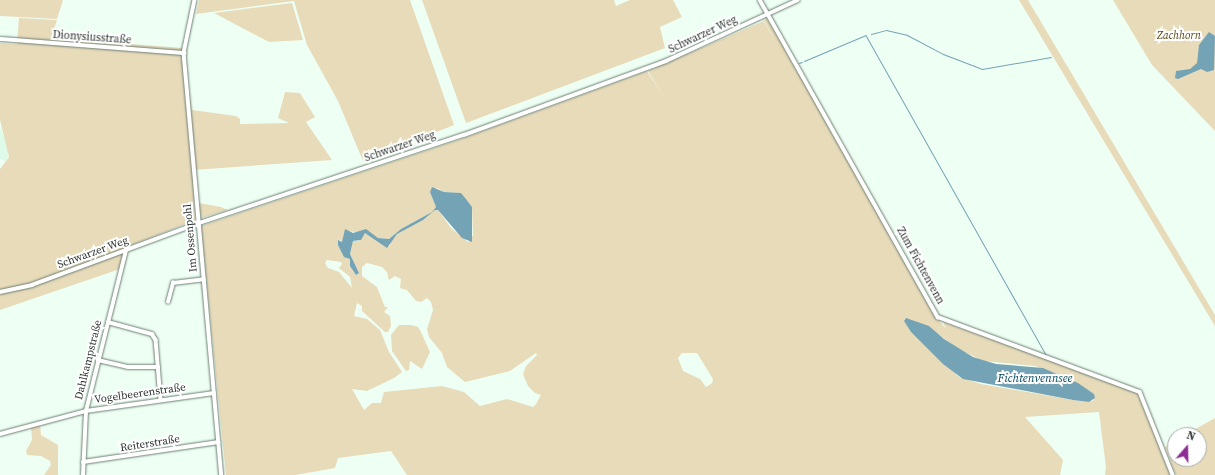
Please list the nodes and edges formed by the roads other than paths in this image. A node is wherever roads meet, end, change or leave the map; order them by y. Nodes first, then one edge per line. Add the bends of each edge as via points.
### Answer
1 (195, 0) edge
2 (760, 0) edge
3 (798, 0) edge
4 (768, 14) junction
5 (0, 39) edge
6 (184, 53) junction
7 (199, 223) junction
8 (126, 250) junction
9 (204, 279) junction
10 (0, 292) edge
11 (168, 302) dead end
12 (108, 322) junction
13 (98, 360) junction
14 (158, 367) junction
15 (214, 393) junction
16 (161, 400) junction
17 (86, 411) junction
18 (0, 434) edge
19 (219, 442) junction
20 (83, 462) junction
21 (83, 475) edge
22 (222, 475) edge
23 (1173, 475) edge

1 - 6 street, Im Ossenpohl
2 - 4 street, Zum Fichtenvenn
3 - 4 street, Schwarzer Weg
4 - 7 street, Schwarzer Weg via 666,61 464,135
4 - 23 street, Zum Fichtenvenn via 938,317 1140,392
5 - 6 street, Dionysiusstraße
6 - 7 street, Im Ossenpohl
7 - 8 street, Schwarzer Weg
7 - 9 street, Im Ossenpohl
8 - 10 street, Schwarzer Weg via 32,285
8 - 12 street, Dahlkampstraße
9 - 11 street via 173,283
9 - 15 street, Im Ossenpohl
12 - 13 street, Dahlkampstraße
12 - 14 street via 152,334 156,340
13 - 14 street via 128,367
13 - 17 street, Dahlkampstraße
14 - 16 street
15 - 16 street, Vogelbeerenstraße
15 - 19 street, Im Ossenpohl
16 - 17 street, Vogelbeerenstraße
17 - 18 street, Vogelbeerenstraße
17 - 20 street, Dahlkampstraße
19 - 20 street, Reiterstraße
19 - 22 street, Im Ossenpohl
20 - 21 street, Dahlkampstraße

